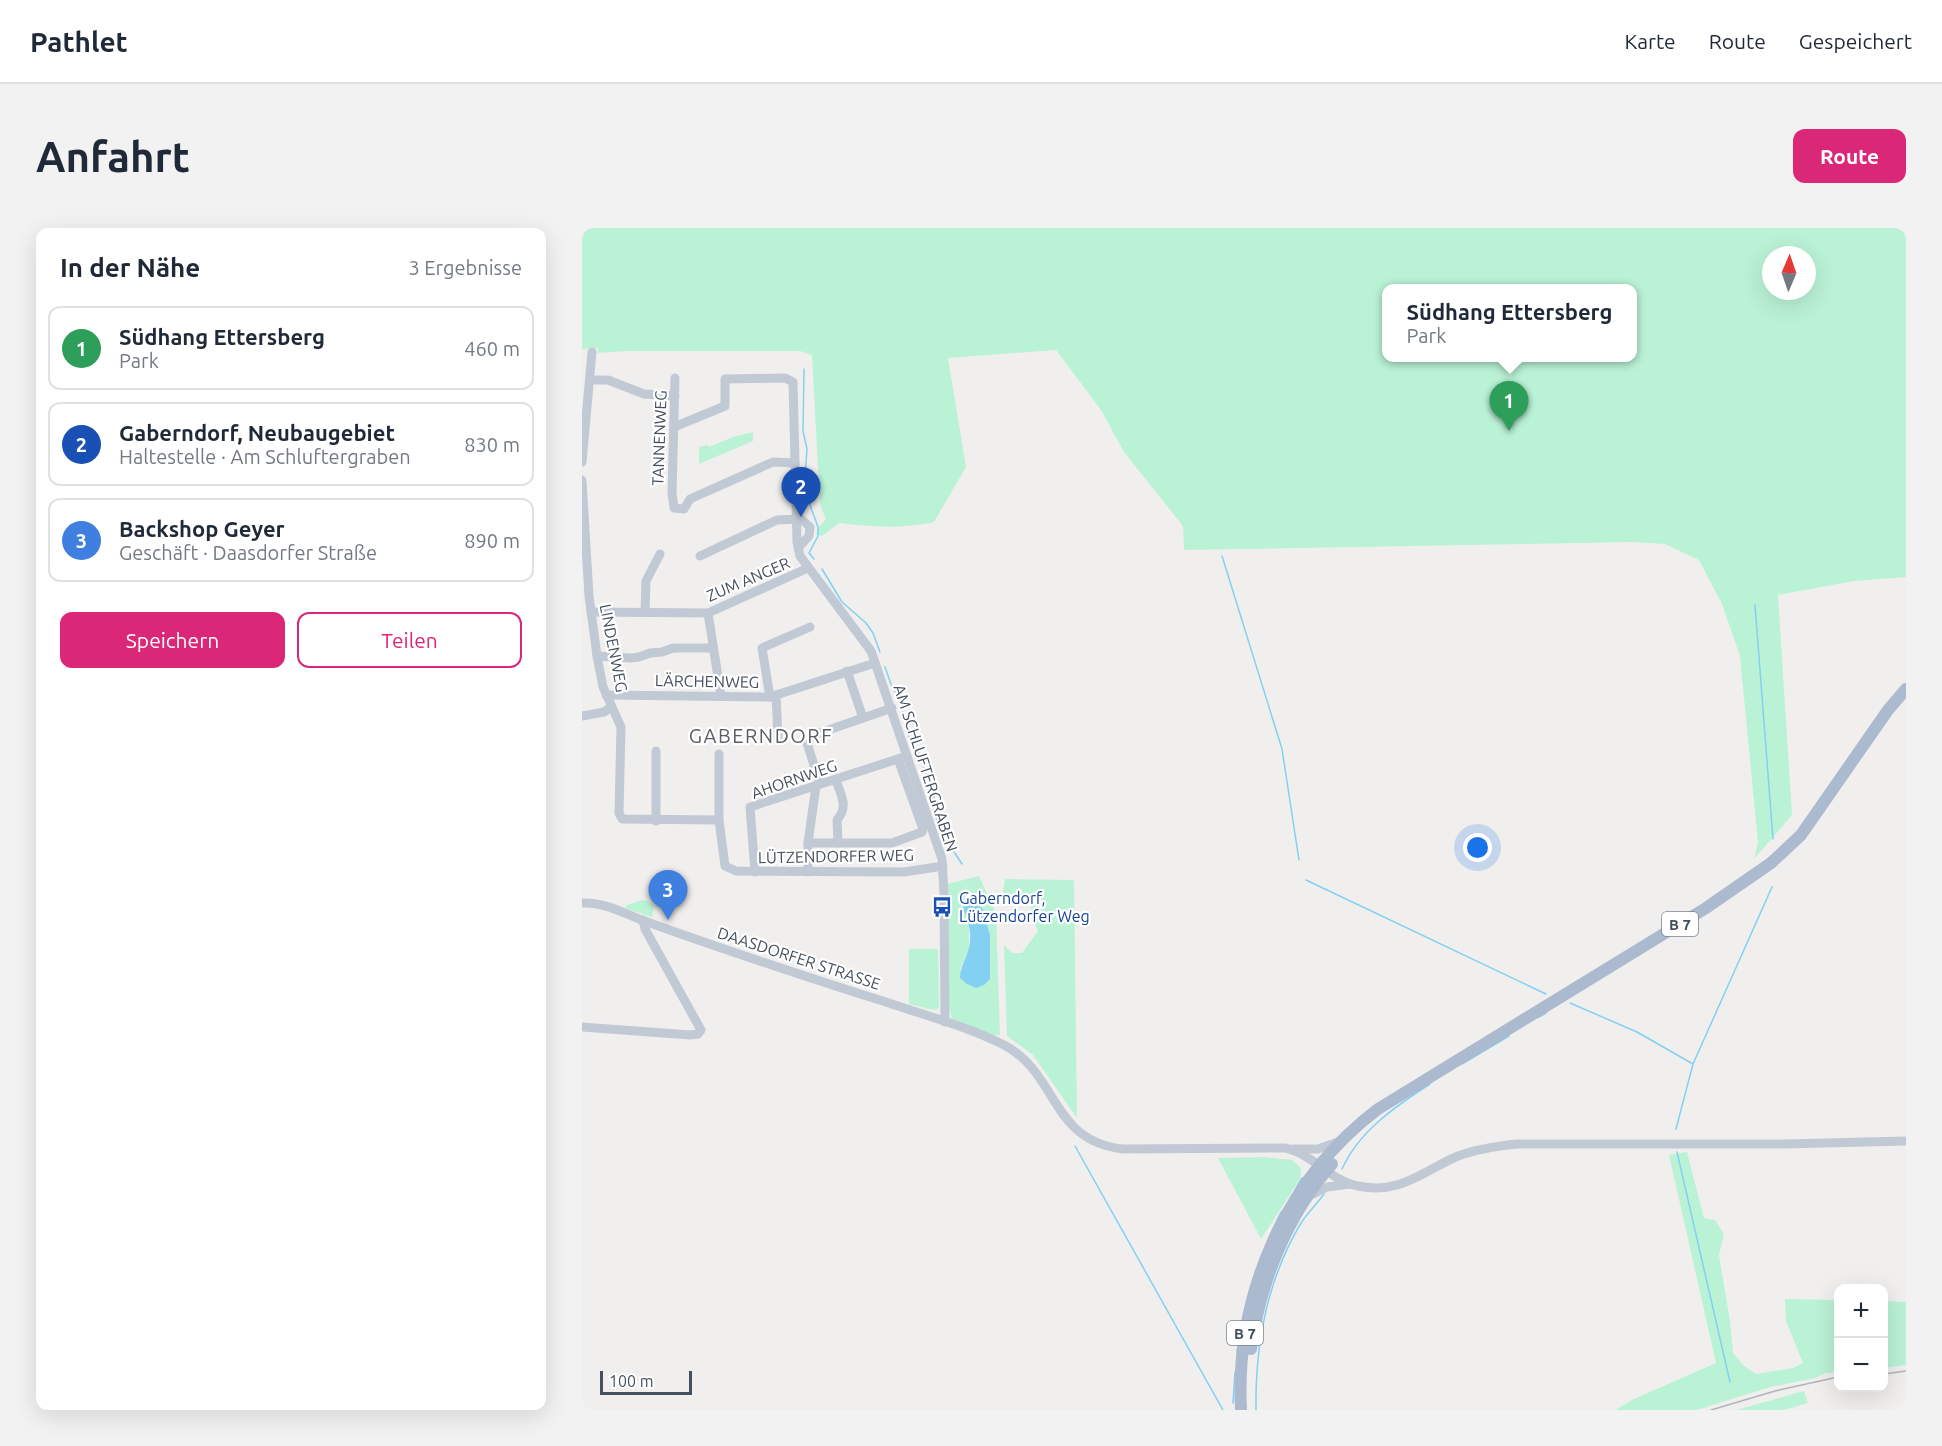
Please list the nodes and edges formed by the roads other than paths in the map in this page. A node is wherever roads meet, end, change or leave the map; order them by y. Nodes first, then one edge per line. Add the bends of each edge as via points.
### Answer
1 (592, 352) dead end
2 (675, 378) dead end
3 (590, 380) junction
4 (675, 396) junction
5 (674, 427) junction
6 (582, 462) edge
7 (795, 463) junction
8 (582, 480) edge
9 (797, 519) junction
10 (584, 546) edge
11 (660, 554) dead end
12 (700, 556) dead end
13 (808, 568) junction
14 (591, 612) junction
15 (645, 612) junction
16 (708, 613) junction
17 (810, 627) dead end
18 (713, 648) junction
19 (597, 656) junction
20 (875, 663) junction
21 (847, 671) junction
22 (1906, 689) edge
23 (606, 695) junction
24 (721, 696) junction
25 (773, 696) junction
26 (611, 707) junction
27 (892, 708) junction
28 (582, 716) edge
29 (863, 718) junction
30 (778, 738) dead end
31 (656, 751) dead end
32 (719, 754) dead end
33 (903, 758) junction
34 (836, 780) junction
35 (818, 785) junction
36 (719, 820) junction
37 (656, 821) junction
38 (808, 843) junction
39 (838, 843) junction
40 (943, 866) junction
41 (755, 872) junction
42 (808, 872) junction
43 (582, 895) edge
44 (582, 903) edge
45 (596, 904) junction
46 (643, 920) junction
47 (945, 1022) junction
48 (582, 1027) edge
49 (1398, 1097) junction
50 (1343, 1140) junction
51 (1906, 1141) edge
52 (1290, 1149) junction
53 (1323, 1169) junction
54 (1350, 1184) junction
55 (1307, 1198) junction
56 (1241, 1410) edge
57 (1249, 1410) edge

1 - 3 street
2 - 4 street, TANNENWEG
3 - 4 street via 608,380 644,394
3 - 6 street
4 - 5 street, TANNENWEG
5 - 7 street, TANNENWEG via 672,493 676,509 773,462
5 - 7 street, AM SCHLUFTERGRABEN via 726,406 720,379 785,378 793,382
7 - 9 street, AM SCHLUFTERGRABEN
8 - 10 street, LINDENWEG
9 - 12 street via 777,520
9 - 13 street, AM SCHLUFTERGRABEN via 810,527 798,548
10 - 14 street, LINDENWEG
11 - 15 street via 646,581
13 - 16 street, ZUM ANGER
13 - 20 street, AM SCHLUFTERGRABEN via 865,642
14 - 15 street, ZUM ANGER
14 - 19 street, LINDENWEG
15 - 16 street, ZUM ANGER
16 - 18 street
17 - 25 street via 762,648
18 - 19 street via 673,648 631,658
18 - 24 street
19 - 23 street, LINDENWEG
20 - 21 street, LÄRCHENWEG
20 - 27 street, AM SCHLUFTERGRABEN
21 - 25 street, LÄRCHENWEG
21 - 29 street
22 - 49 main road, B 7 via 1801,836 1770,863 1706,908
23 - 24 street, LÄRCHENWEG
23 - 26 street, LINDENWEG
24 - 25 street, LÄRCHENWEG
25 - 30 street
26 - 28 street
26 - 37 street, LINDENWEG via 621,727 619,816 628,821
27 - 29 street
27 - 33 street, AM SCHLUFTERGRABEN
29 - 35 street via 808,739
31 - 37 street
32 - 36 street
33 - 34 street, AHORNWEG
33 - 39 street via 922,832 892,843
33 - 40 street, AM SCHLUFTERGRABEN
34 - 35 street, AHORNWEG
34 - 39 street via 844,806 837,820
35 - 38 street
35 - 41 street, AHORNWEG via 750,807
36 - 37 street, LINDENWEG
36 - 41 street, LÜTZENDORFER WEG via 725,866
38 - 39 street
38 - 42 street
40 - 42 street, LÜTZENDORFER WEG via 904,872
40 - 47 street, AM SCHLUFTERGRABEN
41 - 42 street, LÜTZENDORFER WEG
43 - 45 street
44 - 45 street, DAASDORFER STRASSE
45 - 46 street, DAASDORFER STRASSE
46 - 47 street, DAASDORFER STRASSE
46 - 48 street via 701,1030 690,1035
47 - 52 street, DAASDORFER STRASSE via 1006,1046 1020,1056 1039,1076 1074,1129 1100,1144 1123,1149
49 - 50 main road, B 7
49 - 53 main road, B 7
50 - 52 street, DAASDORFER STRASSE via 1324,1148
50 - 53 main road, B 7
51 - 54 street via 1517,1144 1458,1156 1394,1186 1371,1188
52 - 53 street
53 - 54 street
53 - 55 main road, B 7
53 - 56 main road, B 7 via 1291,1205 1265,1258 1245,1332
54 - 55 street via 1328,1188
55 - 57 main road, B 7 via 1287,1231 1264,1288 1249,1362

